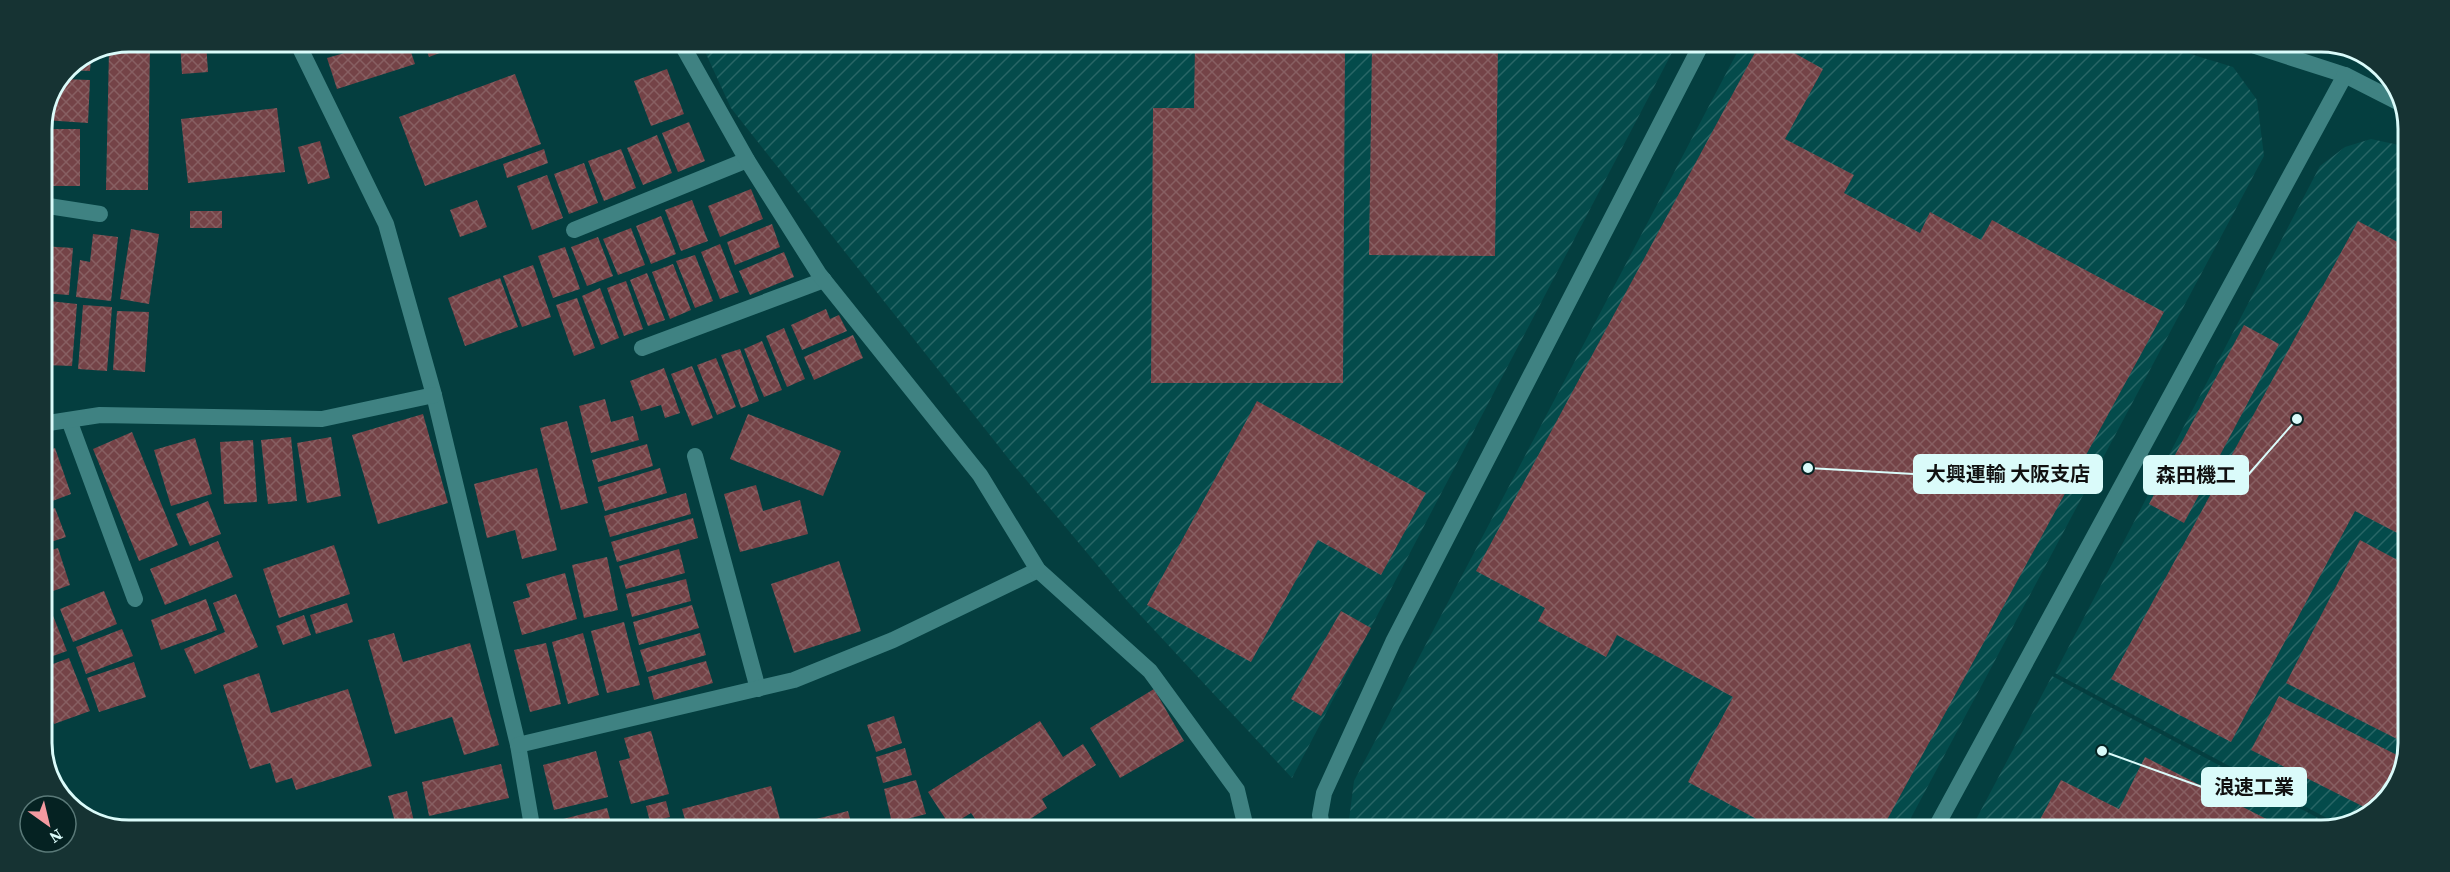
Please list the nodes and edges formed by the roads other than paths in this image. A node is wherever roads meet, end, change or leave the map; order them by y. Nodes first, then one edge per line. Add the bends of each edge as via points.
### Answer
1 (302, 52) edge
2 (686, 52) edge
3 (1697, 52) edge
4 (2274, 52) edge
5 (2345, 75) junction
6 (2391, 99) edge
7 (747, 160) junction
8 (52, 207) edge
9 (100, 214) dead end
10 (574, 230) dead end
11 (824, 280) junction
12 (642, 348) dead end
13 (434, 395) junction
14 (69, 420) junction
15 (52, 422) edge
16 (695, 456) dead end
17 (1038, 570) junction
18 (135, 599) dead end
19 (758, 689) junction
20 (518, 745) junction
21 (531, 820) edge
22 (1244, 820) edge
23 (1321, 820) edge
24 (1940, 820) edge

1 - 13 street via 386,224
2 - 7 street
3 - 23 street via 1393,642 1324,793
4 - 5 street
5 - 6 street
5 - 24 street
7 - 10 street
7 - 11 street
8 - 9 street
11 - 12 street
11 - 17 street via 980,475
13 - 14 street via 322,419 100,415
13 - 20 street
14 - 15 street
14 - 18 street
16 - 19 street
17 - 19 street via 893,640 794,680
17 - 22 street via 1150,670 1237,790
19 - 20 street
20 - 21 street

